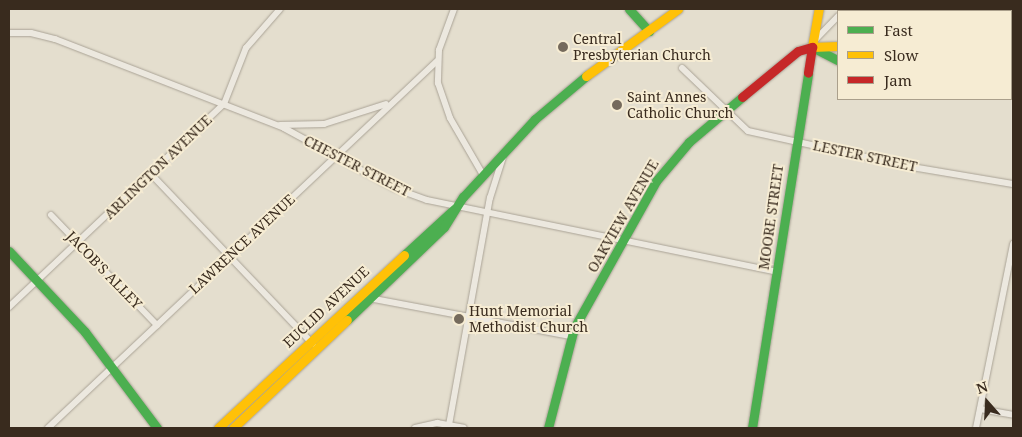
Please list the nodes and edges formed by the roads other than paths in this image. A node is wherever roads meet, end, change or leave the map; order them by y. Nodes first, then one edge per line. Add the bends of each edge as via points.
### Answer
1 (280, 9) edge
2 (454, 9) edge
3 (630, 9) edge
4 (678, 9) edge
5 (819, 9) edge
6 (837, 17) edge
7 (649, 31) junction
8 (9, 33) edge
9 (812, 46) junction
10 (837, 46) edge
11 (837, 59) edge
12 (437, 61) junction
13 (682, 68) dead end
14 (397, 98) junction
15 (224, 104) junction
16 (724, 111) junction
17 (276, 125) junction
18 (795, 142) junction
19 (507, 148) junction
20 (335, 156) junction
21 (150, 173) junction
22 (483, 174) junction
23 (1013, 184) edge
24 (454, 208) junction
25 (51, 214) dead end
26 (488, 214) junction
27 (623, 240) junction
28 (79, 243) junction
29 (1013, 244) edge
30 (9, 251) edge
31 (408, 255) junction
32 (229, 256) junction
33 (1011, 269) edge
34 (777, 272) junction
35 (37, 281) junction
36 (358, 296) junction
37 (370, 298) junction
38 (9, 307) edge
39 (470, 318) junction
40 (157, 325) junction
41 (571, 336) junction
42 (314, 345) junction
43 (112, 367) junction
44 (268, 382) junction
45 (274, 389) junction
46 (980, 408) junction
47 (1013, 415) edge
48 (448, 425) junction
49 (48, 428) edge
50 (157, 428) edge
51 (218, 428) edge
52 (232, 428) edge
53 (415, 428) edge
54 (464, 428) edge
55 (548, 428) edge
56 (752, 428) edge
57 (976, 428) edge

1 - 15 street, ARLINGTON AVENUE via 246,48
2 - 12 street
3 - 7 main road
4 - 7 main road, EUCLID AVENUE
5 - 9 main road, MOORE STREET
6 - 9 street
7 - 19 main road, EUCLID AVENUE via 568,89
8 - 15 street, CHESTER STREET via 31,32 54,39
9 - 10 main road
9 - 11 main road
9 - 16 main road, OAKVIEW AVENUE via 798,51
9 - 18 main road, MOORE STREET
12 - 14 street, LAWRENCE AVENUE
12 - 22 street via 444,105
13 - 16 street, LESTER STREET
14 - 17 street via 379,108 341,120 312,125
14 - 20 street, LAWRENCE AVENUE
15 - 17 street, CHESTER STREET
15 - 21 street, ARLINGTON AVENUE
16 - 18 street, LESTER STREET via 748,130
16 - 27 main road, OAKVIEW AVENUE via 666,166
17 - 20 street, CHESTER STREET
18 - 23 street, LESTER STREET
18 - 34 main road, MOORE STREET
19 - 22 main road, EUCLID AVENUE
19 - 26 street via 495,179
20 - 24 street, CHESTER STREET via 394,188
20 - 32 street, LAWRENCE AVENUE
21 - 28 street, ARLINGTON AVENUE
21 - 32 street
22 - 24 main road, EUCLID AVENUE
24 - 26 street, CHESTER STREET
24 - 31 main road, EUCLID AVENUE via 444,227
25 - 28 street, JACOB'S ALLEY
26 - 27 street, CHESTER STREET
26 - 39 street
27 - 34 street, CHESTER STREET
27 - 41 main road, OAKVIEW AVENUE
28 - 35 street, ARLINGTON AVENUE
28 - 40 street, JACOB'S ALLEY
29 - 33 street
30 - 35 main road
31 - 36 main road, EUCLID AVENUE
31 - 37 main road, EUCLID AVENUE
32 - 40 street, LAWRENCE AVENUE
32 - 42 street
33 - 46 street
34 - 56 main road, MOORE STREET
35 - 38 street, ARLINGTON AVENUE
35 - 43 main road via 85,332
36 - 37 street
36 - 42 main road, EUCLID AVENUE
37 - 39 street
37 - 42 main road, EUCLID AVENUE
39 - 41 street
39 - 48 street
40 - 43 street, LAWRENCE AVENUE
41 - 55 main road, OAKVIEW AVENUE
42 - 44 main road, EUCLID AVENUE
42 - 45 main road, EUCLID AVENUE
43 - 49 street, LAWRENCE AVENUE
43 - 50 main road
44 - 45 street
44 - 51 main road, EUCLID AVENUE
45 - 52 main road, EUCLID AVENUE
46 - 47 street
46 - 57 street
48 - 53 street via 430,423
48 - 54 street

